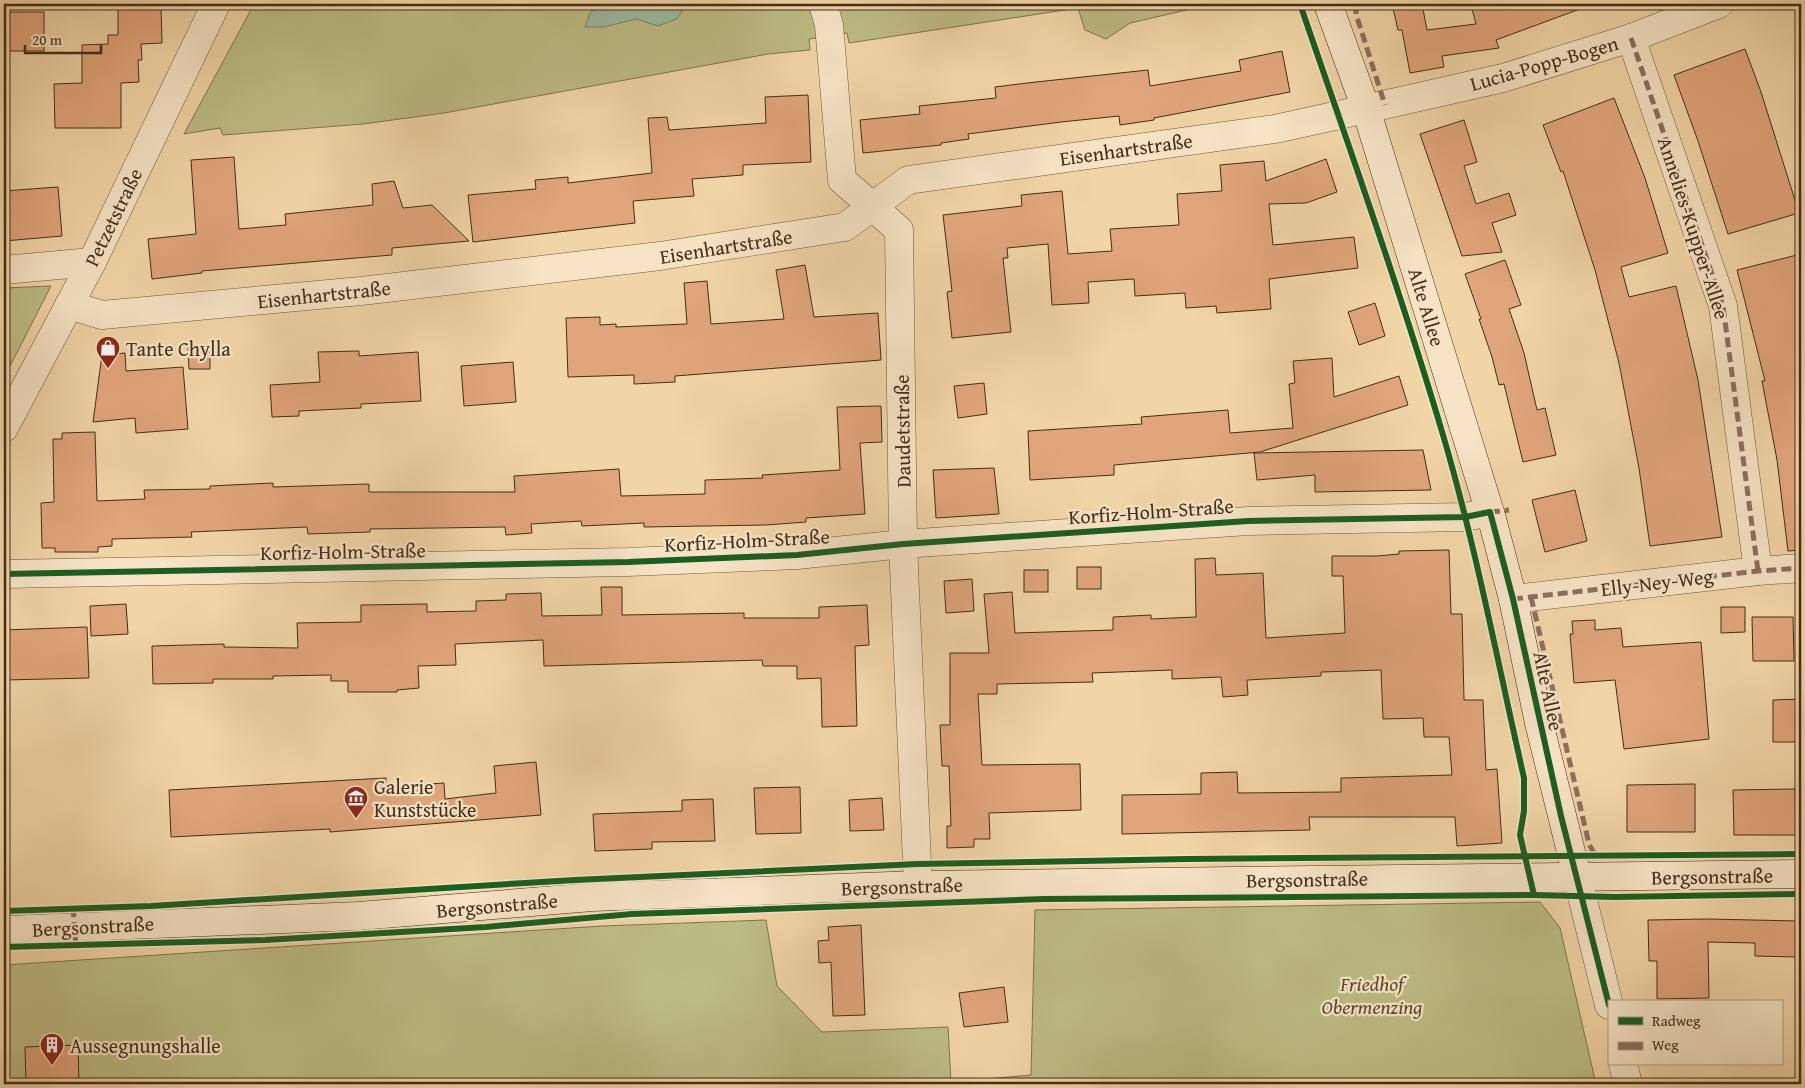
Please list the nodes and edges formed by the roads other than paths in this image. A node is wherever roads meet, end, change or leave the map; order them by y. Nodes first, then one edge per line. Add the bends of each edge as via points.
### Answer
1 (216, 4) edge
2 (824, 4) edge
3 (1328, 4) edge
4 (1719, 4) edge
5 (1631, 38) junction
6 (1366, 109) junction
7 (873, 206) junction
8 (92, 262) junction
9 (4, 270) edge
10 (69, 305) junction
11 (4, 428) edge
12 (1490, 512) junction
13 (903, 544) junction
14 (1801, 568) edge
15 (1758, 571) junction
16 (4, 574) edge
17 (1513, 599) junction
18 (1801, 874) edge
19 (1577, 876) junction
20 (918, 885) junction
21 (4, 930) edge
22 (1608, 1001) edge
23 (1624, 1066) edge
24 (1628, 1084) edge

1 - 8 street, Petzetstraße
2 - 7 street, Daudetstraße via 829,25 842,180
3 - 6 street, Alte Allee
4 - 5 street, Lucia-Popp-Bogen
5 - 6 street, Lucia-Popp-Bogen via 1503,78
5 - 15 street, Annelies-Kupper-Allee via 1723,306
6 - 7 street, Eisenhartstraße via 1275,128 908,180
6 - 12 street, Alte Allee
7 - 10 street, Eisenhartstraße via 844,228 660,256 362,291 102,315
7 - 13 street, Daudetstraße via 899,230
8 - 9 street
8 - 10 street, Petzetstraße
10 - 11 street, Petzetstraße
12 - 13 street, Korfiz-Holm-Straße via 1465,517 1248,521
12 - 17 street, Alte Allee
13 - 16 street, Korfiz-Holm-Straße via 797,555 628,562
13 - 20 street, Daudetstraße
14 - 15 street, Elly-Ney-Weg
15 - 17 street, Elly-Ney-Weg
17 - 19 street, Alte Allee via 1541,733
18 - 19 street, Bergsonstraße
19 - 20 street, Bergsonstraße
19 - 22 street, Alte Allee
20 - 21 street, Bergsonstraße via 592,897 359,916
23 - 24 street

